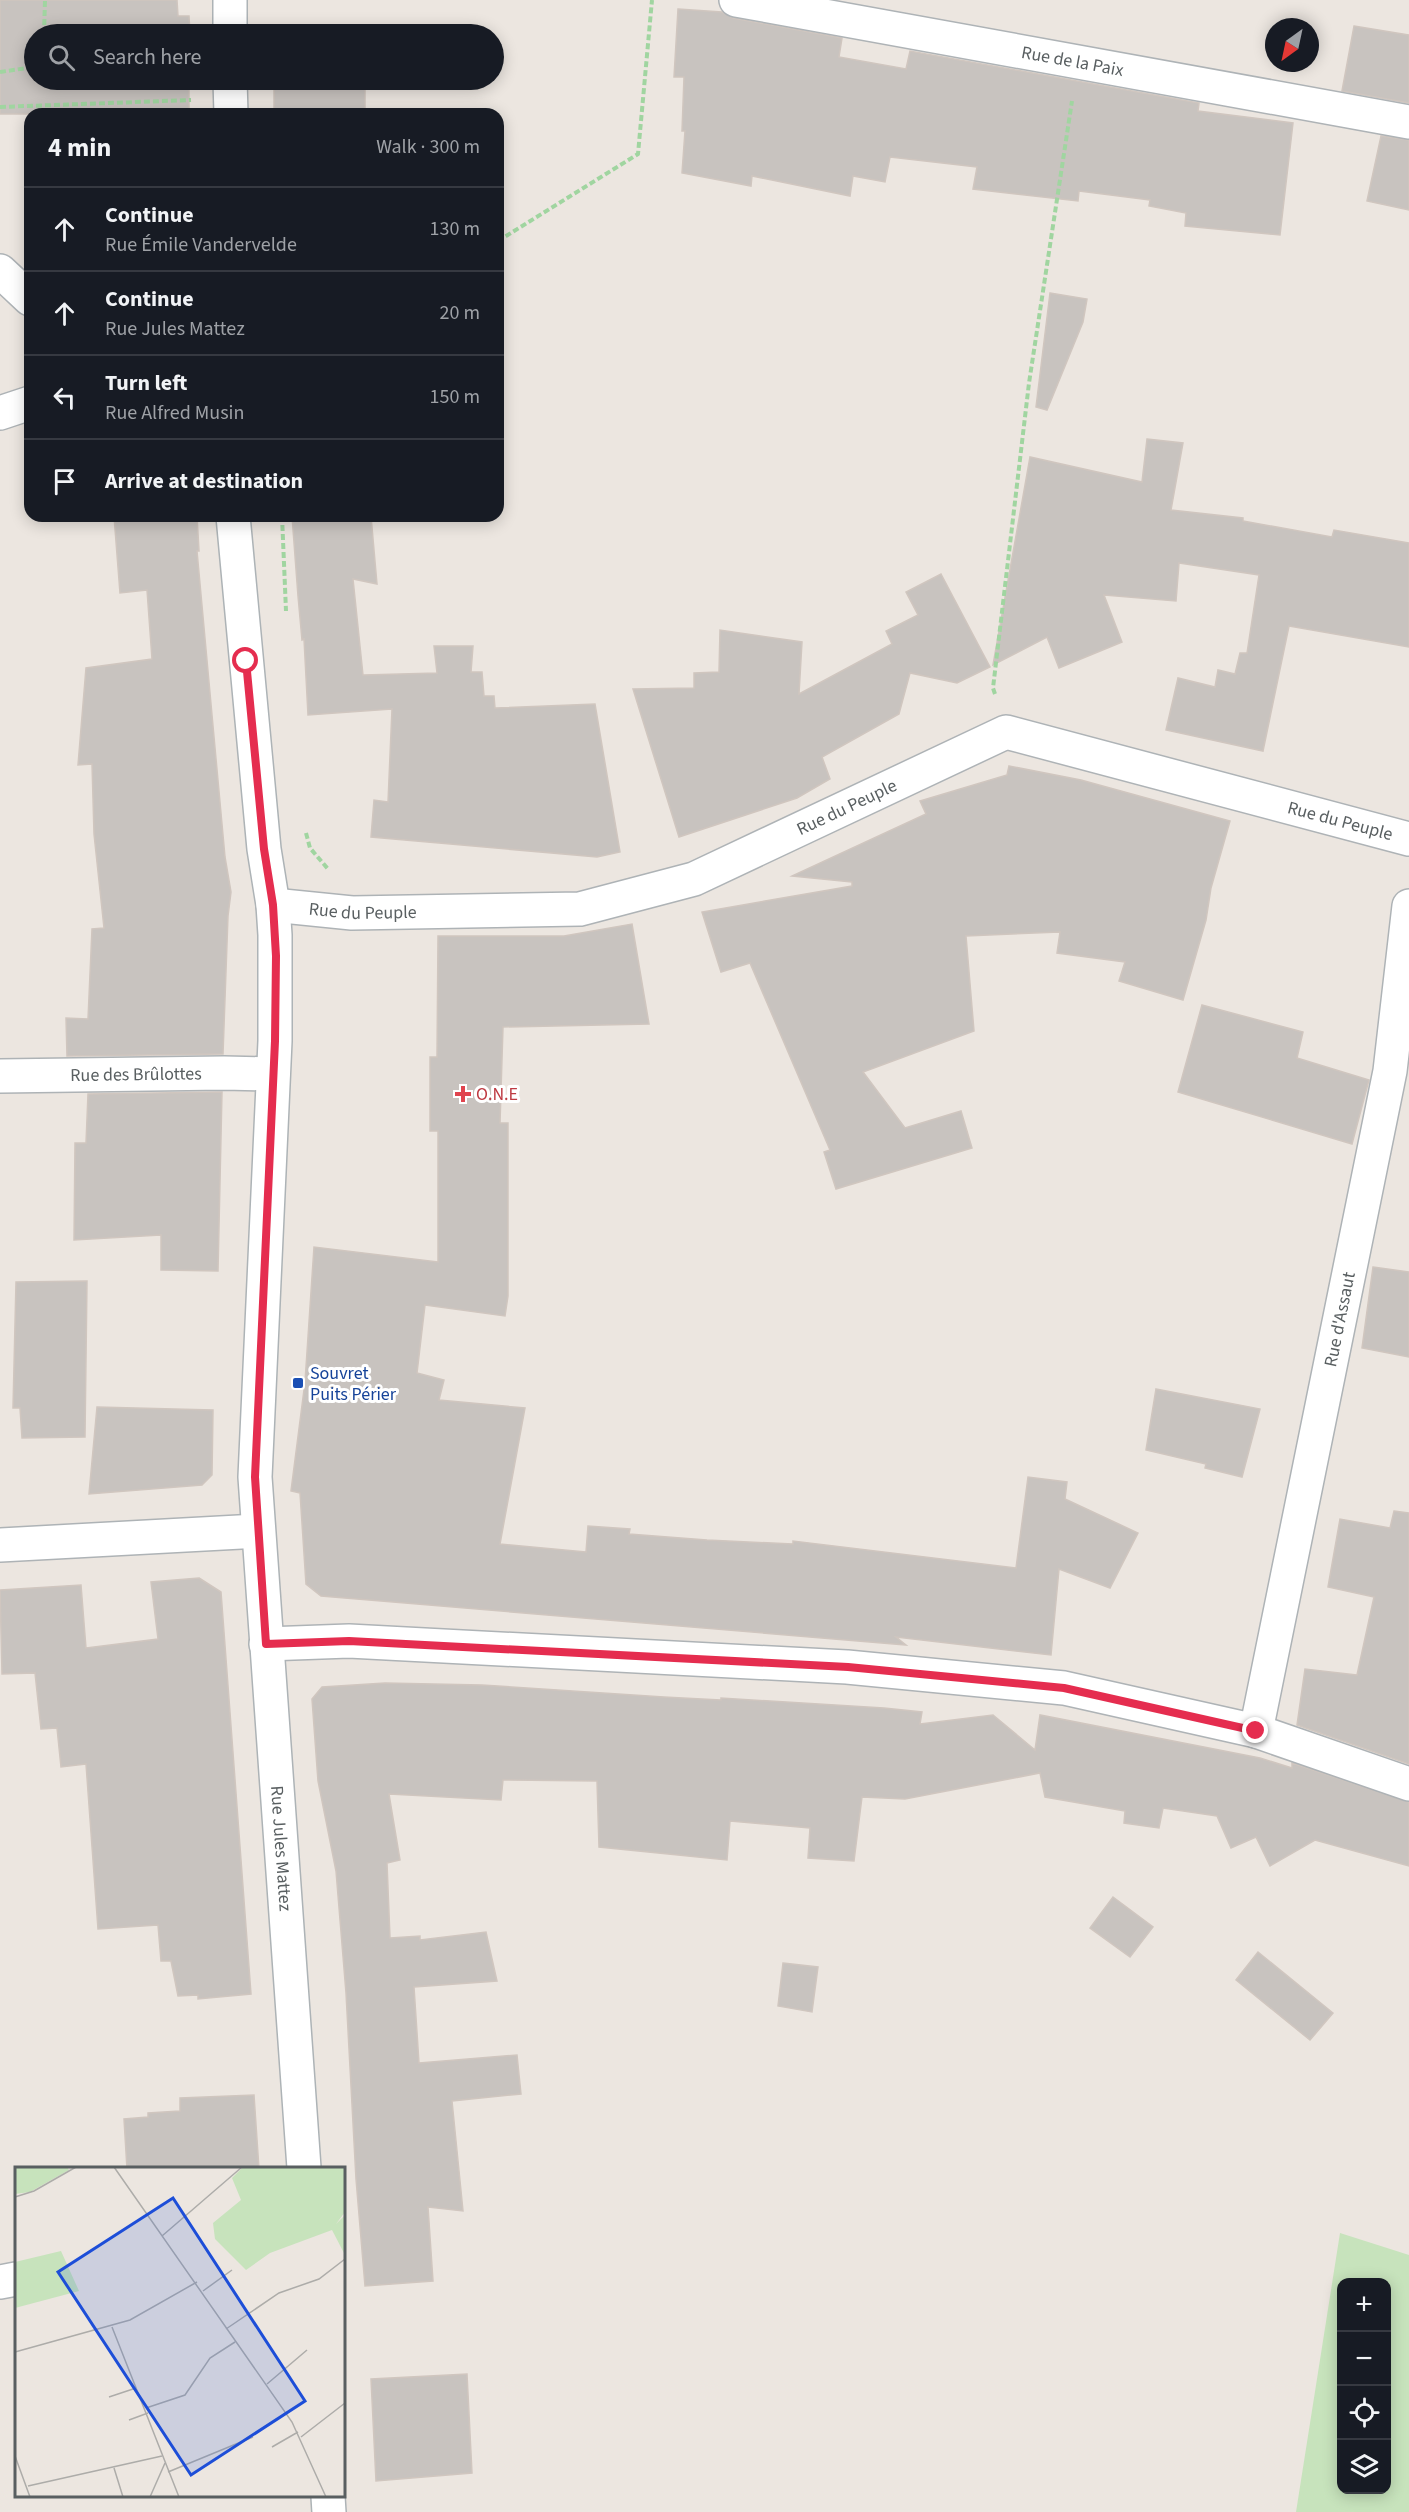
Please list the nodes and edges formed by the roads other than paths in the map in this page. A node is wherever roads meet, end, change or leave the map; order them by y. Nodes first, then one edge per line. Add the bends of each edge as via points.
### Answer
1 (230, 0) edge
2 (736, 0) edge
3 (230, 24) edge
4 (1409, 122) edge
5 (0, 271) edge
6 (24, 293) edge
7 (24, 405) edge
8 (0, 413) edge
9 (234, 522) edge
10 (1409, 838) edge
11 (273, 905) junction
12 (1409, 906) edge
13 (273, 1074) junction
14 (1399, 1074) edge
15 (0, 1077) edge
16 (258, 1531) junction
17 (0, 1545) edge
18 (266, 1644) junction
19 (1256, 1731) junction
20 (1409, 1784) edge
21 (304, 2167) edge
22 (15, 2279) edge
23 (0, 2282) edge
24 (328, 2497) edge
25 (329, 2512) edge

1 - 3 street
2 - 4 street, Rue de la Paix
5 - 6 street
7 - 8 street
9 - 11 street, Rue Jules Mattez via 264,849
10 - 11 street, Rue du Peuple via 1006,732 694,879 580,909 352,913
11 - 13 street, Rue Jules Mattez
12 - 14 street, Rue d'Assaut
13 - 15 street, Rue des Brûlottes
13 - 16 street, Rue Jules Mattez via 255,1477
14 - 19 street, Rue d'Assaut
16 - 17 street
16 - 18 street, Rue Jules Mattez
18 - 19 street via 349,1641 848,1667 1064,1688
18 - 21 street, Rue Jules Mattez
19 - 20 street
22 - 23 street
24 - 25 street

